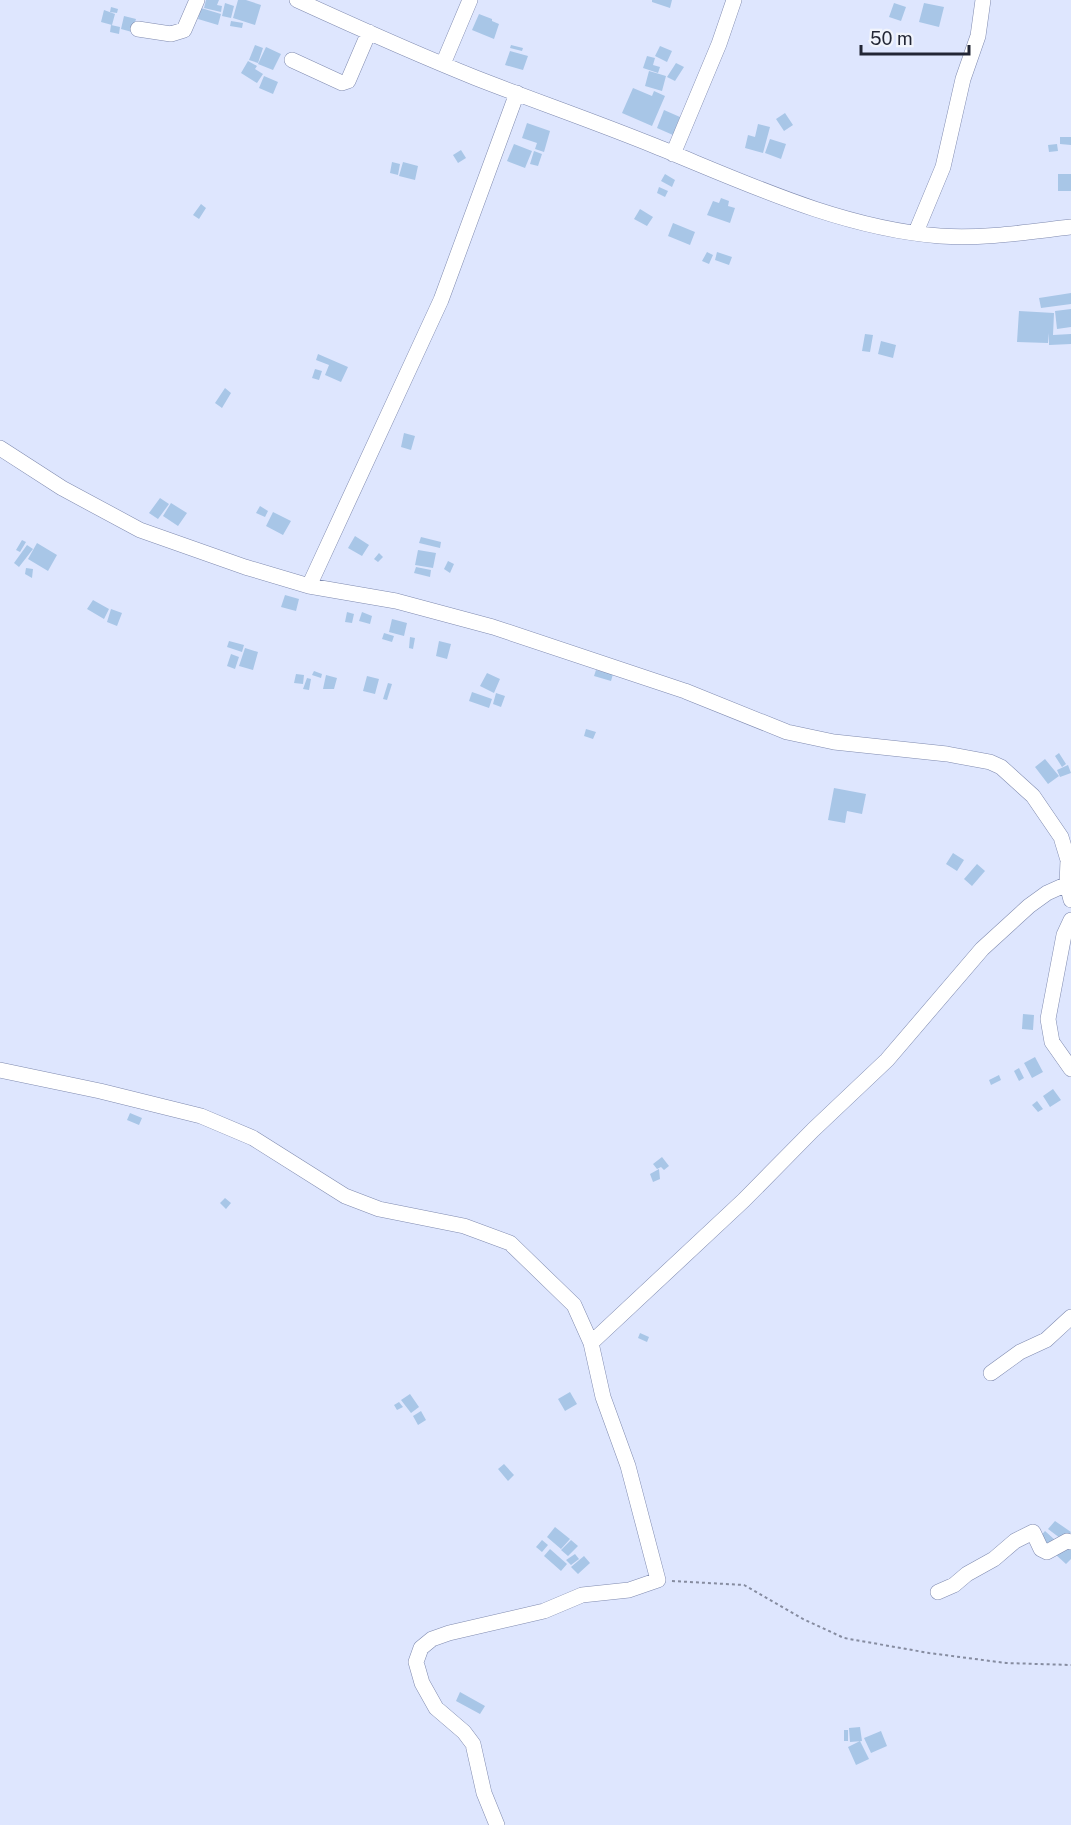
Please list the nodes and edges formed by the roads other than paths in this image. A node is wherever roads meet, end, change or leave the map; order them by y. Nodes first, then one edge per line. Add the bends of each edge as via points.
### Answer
1 (197, 0) edge
2 (297, 0) edge
3 (471, 0) edge
4 (734, 0) edge
5 (983, 0) edge
6 (323, 5) edge
7 (138, 29) dead end
8 (369, 32) junction
9 (292, 60) dead end
10 (443, 64) junction
11 (517, 93) junction
12 (673, 154) junction
13 (1071, 227) edge
14 (916, 232) junction
15 (0, 448) edge
16 (309, 586) junction
17 (1067, 884) junction
18 (1071, 900) edge
19 (1071, 920) edge
20 (1071, 1069) edge
21 (0, 1070) edge
22 (1071, 1317) edge
23 (591, 1343) junction
24 (991, 1373) dead end
25 (1071, 1542) edge
26 (938, 1592) dead end
27 (497, 1825) edge

1 - 7 street via 184,30 171,34
2 - 6 street
3 - 10 street
4 - 12 street
5 - 14 street via 978,36 963,79 943,167
6 - 8 street
8 - 9 street via 348,81 342,82
8 - 10 street
10 - 11 street
11 - 12 street
11 - 16 street via 441,300
12 - 14 street via 815,209
13 - 14 street via 976,237
15 - 16 street via 62,488 140,530
16 - 17 street via 396,601 493,627 685,692 787,732 834,742 990,762 1033,796 1061,837 1068,860
17 - 18 street
17 - 23 street via 1029,906 982,949 887,1060
19 - 20 street via 1064,935 1048,1019 1052,1042
21 - 23 street via 201,1116 253,1138 345,1196 379,1209 464,1226 510,1243 574,1305
22 - 24 street via 1046,1340 1020,1352
23 - 27 street via 603,1397 628,1466 658,1580 629,1590 582,1595 544,1611 449,1633 421,1648 416,1662 422,1683 436,1708 473,1744 484,1793
25 - 26 street via 1067,1540 1047,1552 1041,1549 1033,1532

